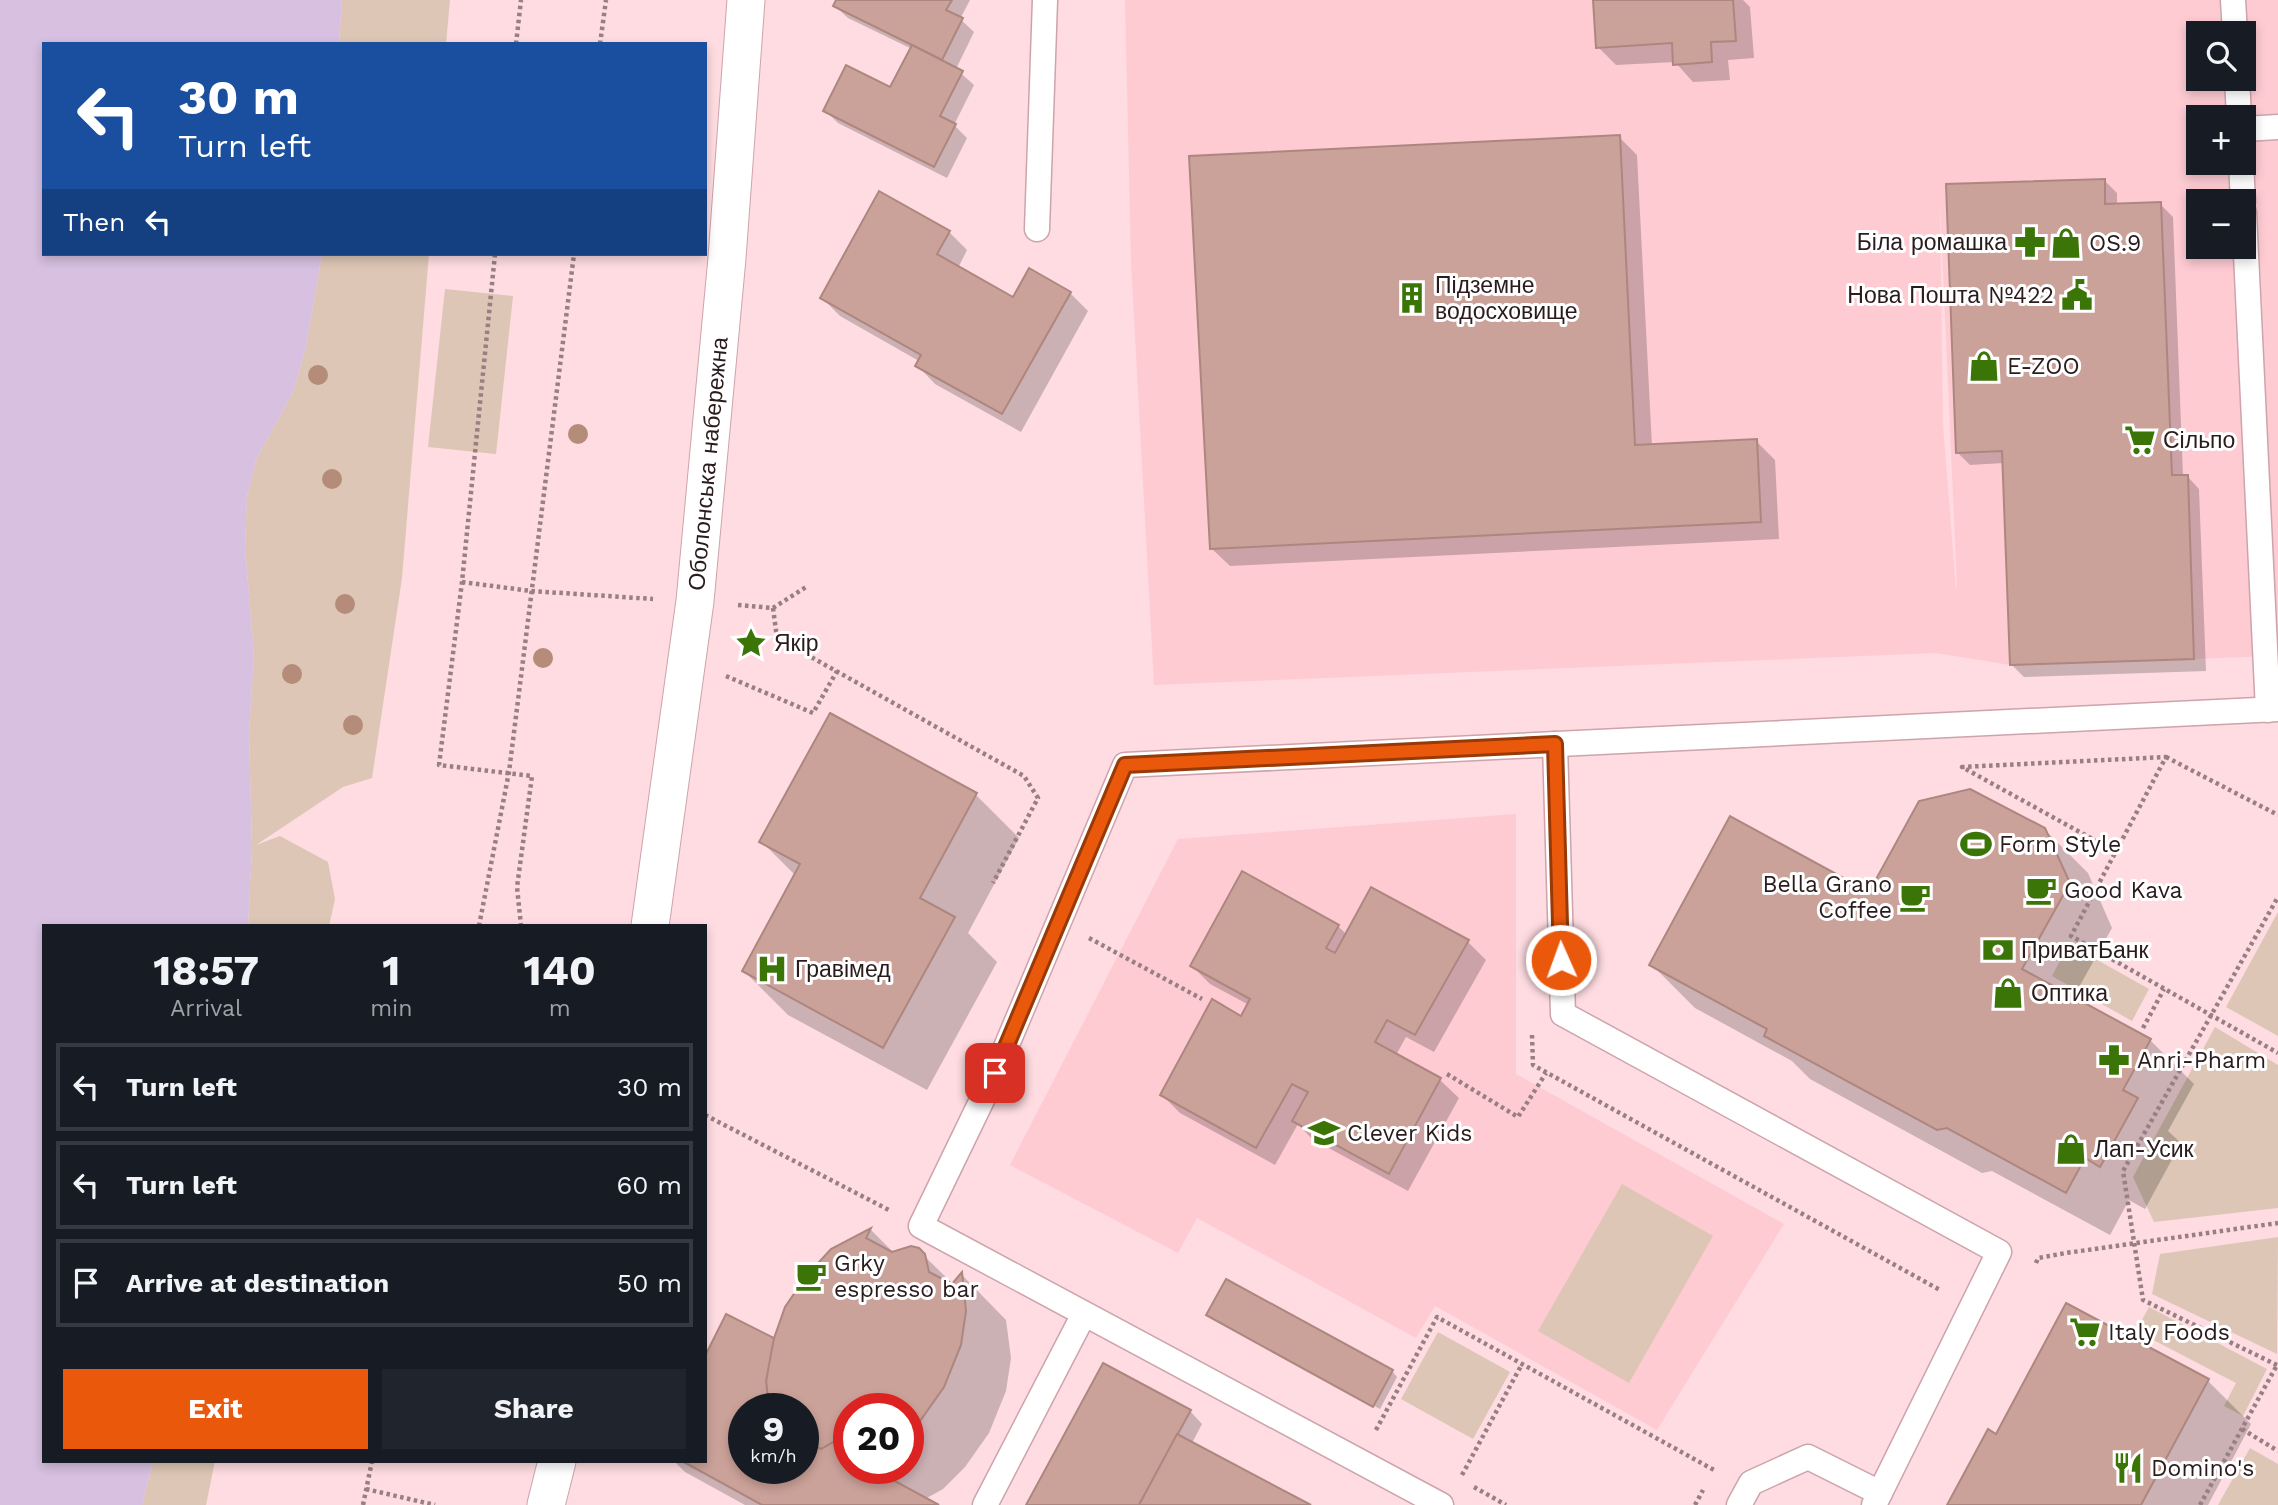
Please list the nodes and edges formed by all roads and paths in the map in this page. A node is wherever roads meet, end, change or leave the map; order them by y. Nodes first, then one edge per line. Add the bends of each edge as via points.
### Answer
1 (521, 0) edge
2 (606, 0) edge
3 (747, 0) edge
4 (1045, 0) edge
5 (2233, 0) edge
6 (2234, 21) edge
7 (516, 42) edge
8 (600, 42) edge
9 (2278, 127) edge
10 (2256, 128) edge
11 (1037, 229) dead end
12 (495, 256) edge
13 (574, 256) edge
14 (2247, 259) edge
15 (462, 582) junction
16 (806, 587) dead end
17 (531, 591) junction
18 (695, 601) junction
19 (773, 608) junction
20 (687, 660) junction
21 (837, 671) junction
22 (2273, 709) edge
23 (1555, 744) junction
24 (2166, 757) junction
25 (509, 772) junction
26 (2278, 815) edge
27 (2116, 852) junction
28 (993, 883) dead end
29 (2278, 897) edge
30 (479, 924) edge
31 (521, 924) edge
32 (650, 924) edge
33 (1086, 937) dead end
34 (2164, 989) junction
35 (1202, 999) dead end
36 (2211, 1015) junction
37 (1532, 1025) dead end
38 (2143, 1028) dead end
39 (2278, 1053) edge
40 (1546, 1073) junction
41 (1447, 1074) dead end
42 (707, 1116) edge
43 (2278, 1223) edge
44 (921, 1226) junction
45 (2134, 1244) junction
46 (2038, 1258) dead end
47 (1972, 1307) junction
48 (1084, 1314) junction
49 (1522, 1364) junction
50 (2278, 1364) edge
51 (2242, 1429) junction
52 (1374, 1433) dead end
53 (2278, 1451) edge
54 (372, 1463) edge
55 (556, 1463) edge
56 (1714, 1470) dead end
57 (1460, 1479) dead end
58 (1471, 1486) dead end
59 (366, 1489) junction
60 (1877, 1499) edge
61 (363, 1505) edge
62 (435, 1505) edge
63 (545, 1505) edge
64 (985, 1505) edge
65 (1441, 1505) edge
66 (1506, 1505) edge
67 (1739, 1505) edge
68 (2200, 1505) edge

1 - 7 path
2 - 8 path
3 - 18 street, Оболонська набережна
4 - 11 lane
5 - 6 lane
9 - 10 lane
12 - 15 path
13 - 17 path
14 - 22 lane
15 - 17 path
15 - 25 path via 439,765
16 - 19 path
17 - 18 path
17 - 25 path
18 - 19 path
18 - 20 street, Оболонська набережна
19 - 21 path via 777,638
20 - 21 path via 813,713
20 - 32 street, Оболонська набережна
21 - 28 path via 1024,776 1038,798
22 - 23 lane
23 - 44 lane via 1125,765 995,1073
23 - 47 lane via 1563,1014 1999,1252
24 - 26 path
24 - 27 path
24 - 27 path via 1962,767
25 - 30 path
25 - 31 path via 532,776 517,887
27 - 34 path via 2071,936
29 - 36 path
33 - 35 path
34 - 36 path
34 - 38 path
36 - 39 path
36 - 45 path via 2123,1171
37 - 40 path via 1533,1065
40 - 41 path via 1518,1117
40 - 47 path
42 - 44 path
43 - 45 path
44 - 48 lane
45 - 46 path
45 - 50 path via 2143,1300
47 - 60 lane
48 - 64 lane
48 - 65 lane
49 - 52 path via 1437,1317
49 - 56 path
49 - 57 path
50 - 51 path
51 - 53 path
51 - 68 path
54 - 59 path
55 - 63 street
58 - 66 path
59 - 61 path
59 - 62 path
60 - 67 lane via 1808,1457 1751,1483

